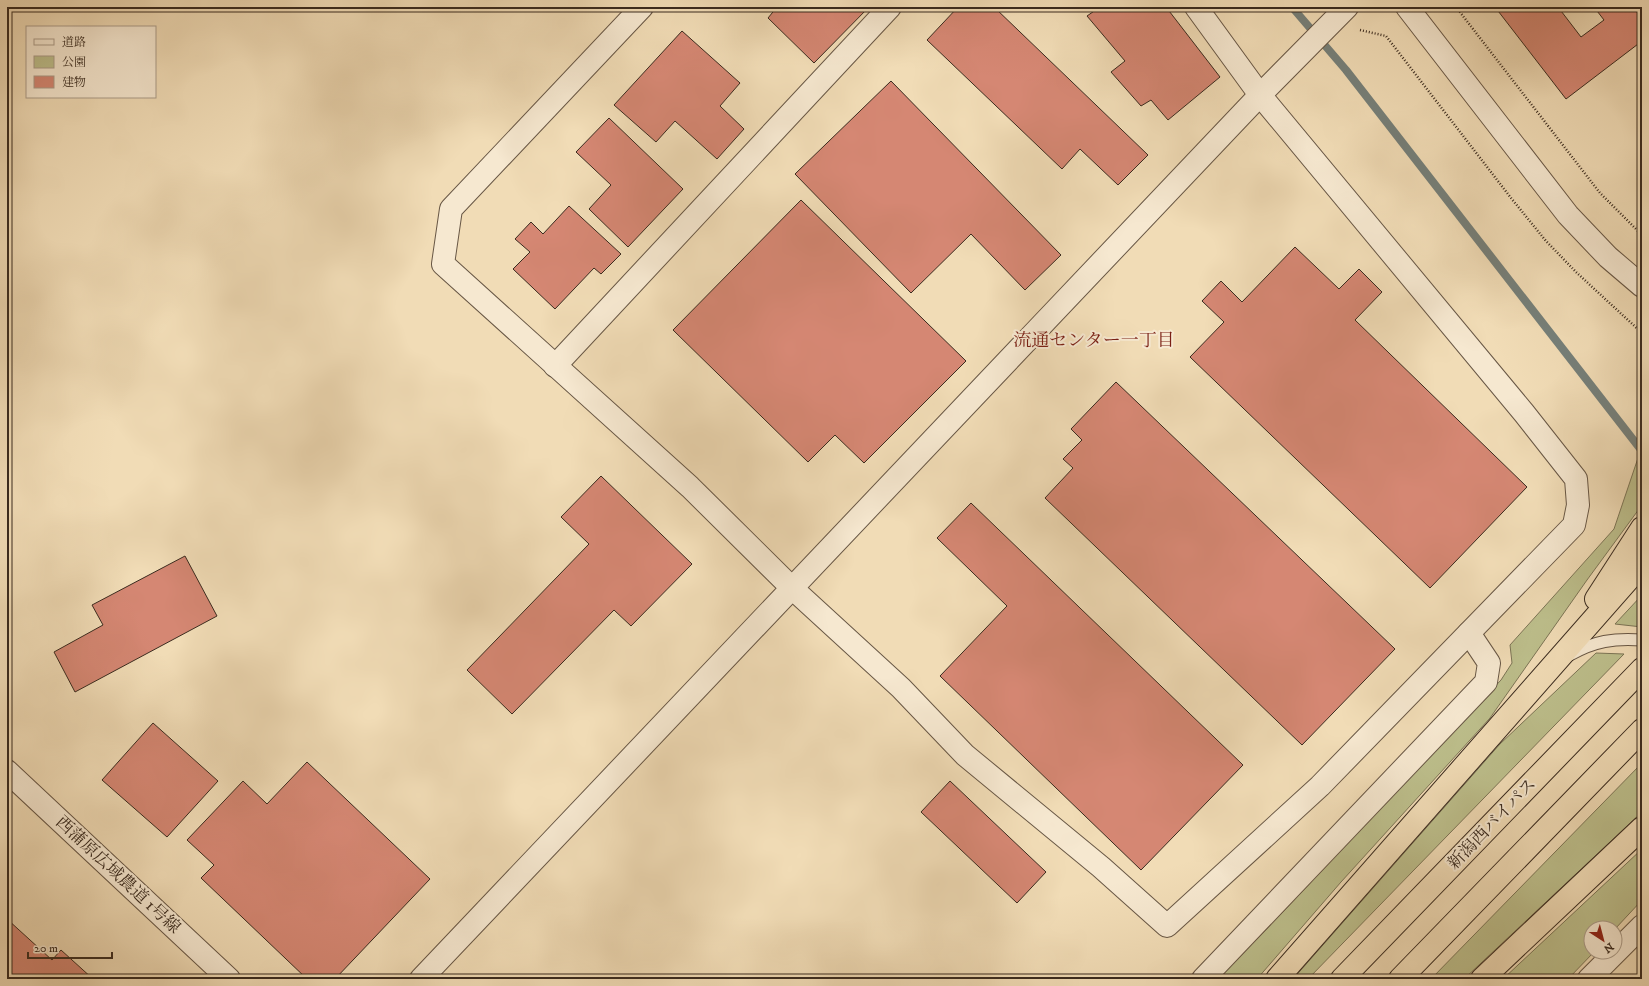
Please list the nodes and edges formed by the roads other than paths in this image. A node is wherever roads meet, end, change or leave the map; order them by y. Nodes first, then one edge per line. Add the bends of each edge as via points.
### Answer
1 (642, 7) edge
2 (890, 7) edge
3 (1196, 7) edge
4 (1347, 7) edge
5 (1407, 7) edge
6 (1260, 95) junction
7 (1642, 286) edge
8 (555, 366) junction
9 (1642, 528) edge
10 (1642, 564) edge
11 (793, 589) junction
12 (1469, 633) junction
13 (1642, 640) edge
14 (1552, 665) junction
15 (1642, 668) edge
16 (1642, 730) edge
17 (7, 771) edge
18 (1642, 828) edge
19 (1642, 926) edge
20 (229, 979) edge
21 (420, 979) edge
22 (1203, 979) edge
23 (1277, 979) edge
24 (1342, 979) edge
25 (1400, 979) edge
26 (1482, 979) edge
27 (1589, 979) edge

1 - 8 street via 451,209 443,264
2 - 8 street
3 - 6 street
4 - 6 street
5 - 7 street via 1568,215 1608,257
6 - 11 street
6 - 12 street via 1576,479 1578,506 1574,525
8 - 11 street via 690,487
9 - 14 highway
10 - 14 highway
11 - 12 street via 901,688 966,755 1101,867 1167,926 1320,786
11 - 21 street
12 - 22 street via 1489,663 1486,682
13 - 14 lane via 1607,640 1586,646
14 - 23 highway
15 - 24 highway, 新潟西バイパス
16 - 25 highway
17 - 20 street, 西蒲原広域農道 1号線
18 - 26 highway
19 - 27 street

